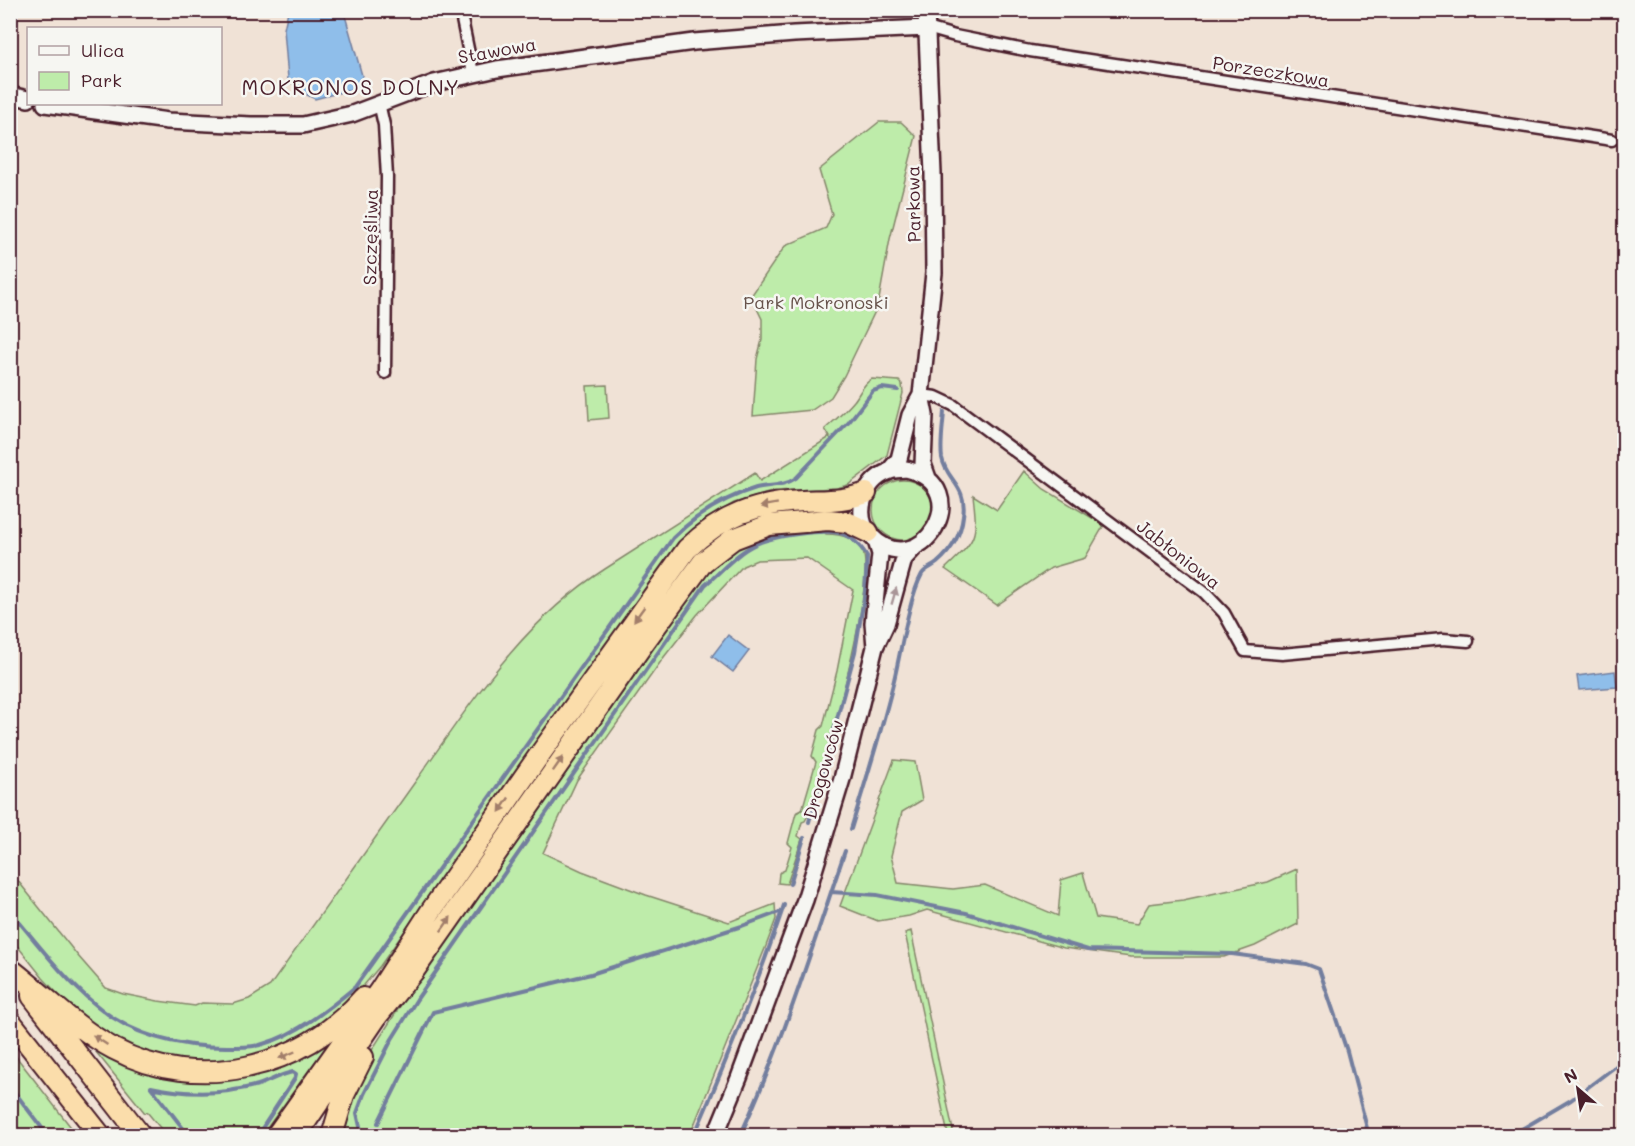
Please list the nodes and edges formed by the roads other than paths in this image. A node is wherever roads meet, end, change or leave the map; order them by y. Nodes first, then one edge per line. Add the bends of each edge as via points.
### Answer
1 (460, 10) edge
2 (926, 10) edge
3 (927, 28) junction
4 (473, 73) junction
5 (10, 95) edge
6 (27, 99) edge
7 (379, 103) junction
8 (52, 105) edge
9 (1612, 140) dead end
10 (385, 373) dead end
11 (921, 395) junction
12 (888, 471) junction
13 (928, 478) junction
14 (866, 493) junction
15 (872, 537) junction
16 (915, 547) junction
17 (1468, 640) dead end
18 (874, 647) junction
19 (431, 911) junction
20 (12, 969) edge
21 (412, 972) junction
22 (10, 1021) edge
23 (101, 1136) edge
24 (141, 1136) edge
25 (276, 1136) edge
26 (297, 1136) edge
27 (332, 1136) edge
28 (715, 1136) edge

1 - 4 street
2 - 3 main road, Parkowa
3 - 4 main road, Stawowa via 674,44
3 - 9 street, Porzeczkowa via 1072,58
3 - 11 main road, Parkowa via 934,273
4 - 7 main road, Stawowa
5 - 6 main road
7 - 8 main road, Stawowa via 321,122 251,126 168,121
7 - 10 street, Szczęśliwa via 387,177
11 - 12 main road, Parkowa via 910,415 899,459
11 - 13 main road, Parkowa via 925,415 923,464
11 - 17 street, Jabłoniowa via 953,405 1204,592 1224,613 1245,651 1282,654
12 - 13 main road via 906,469
12 - 14 main road
13 - 16 main road via 939,493 942,508 939,523 930,536
14 - 15 main road via 861,505 862,519
14 -> 19 highway via 848,499 762,506 726,519 693,543
15 - 16 main road via 889,549
15 - 18 main road, Drogowców via 880,554
21 -> 15 highway via 703,562 733,539 770,525 847,522
18 -> 16 main road, Drogowców via 886,624 904,559
18 - 28 main road, Drogowców via 842,779 805,900
19 -> 20 highway via 361,1000 331,1028 285,1056 234,1070 178,1069 114,1049 81,1027
19 - 25 highway via 384,985
20 - 24 highway
21 - 26 highway via 378,1015
21 - 27 highway via 355,1071
22 - 23 highway

